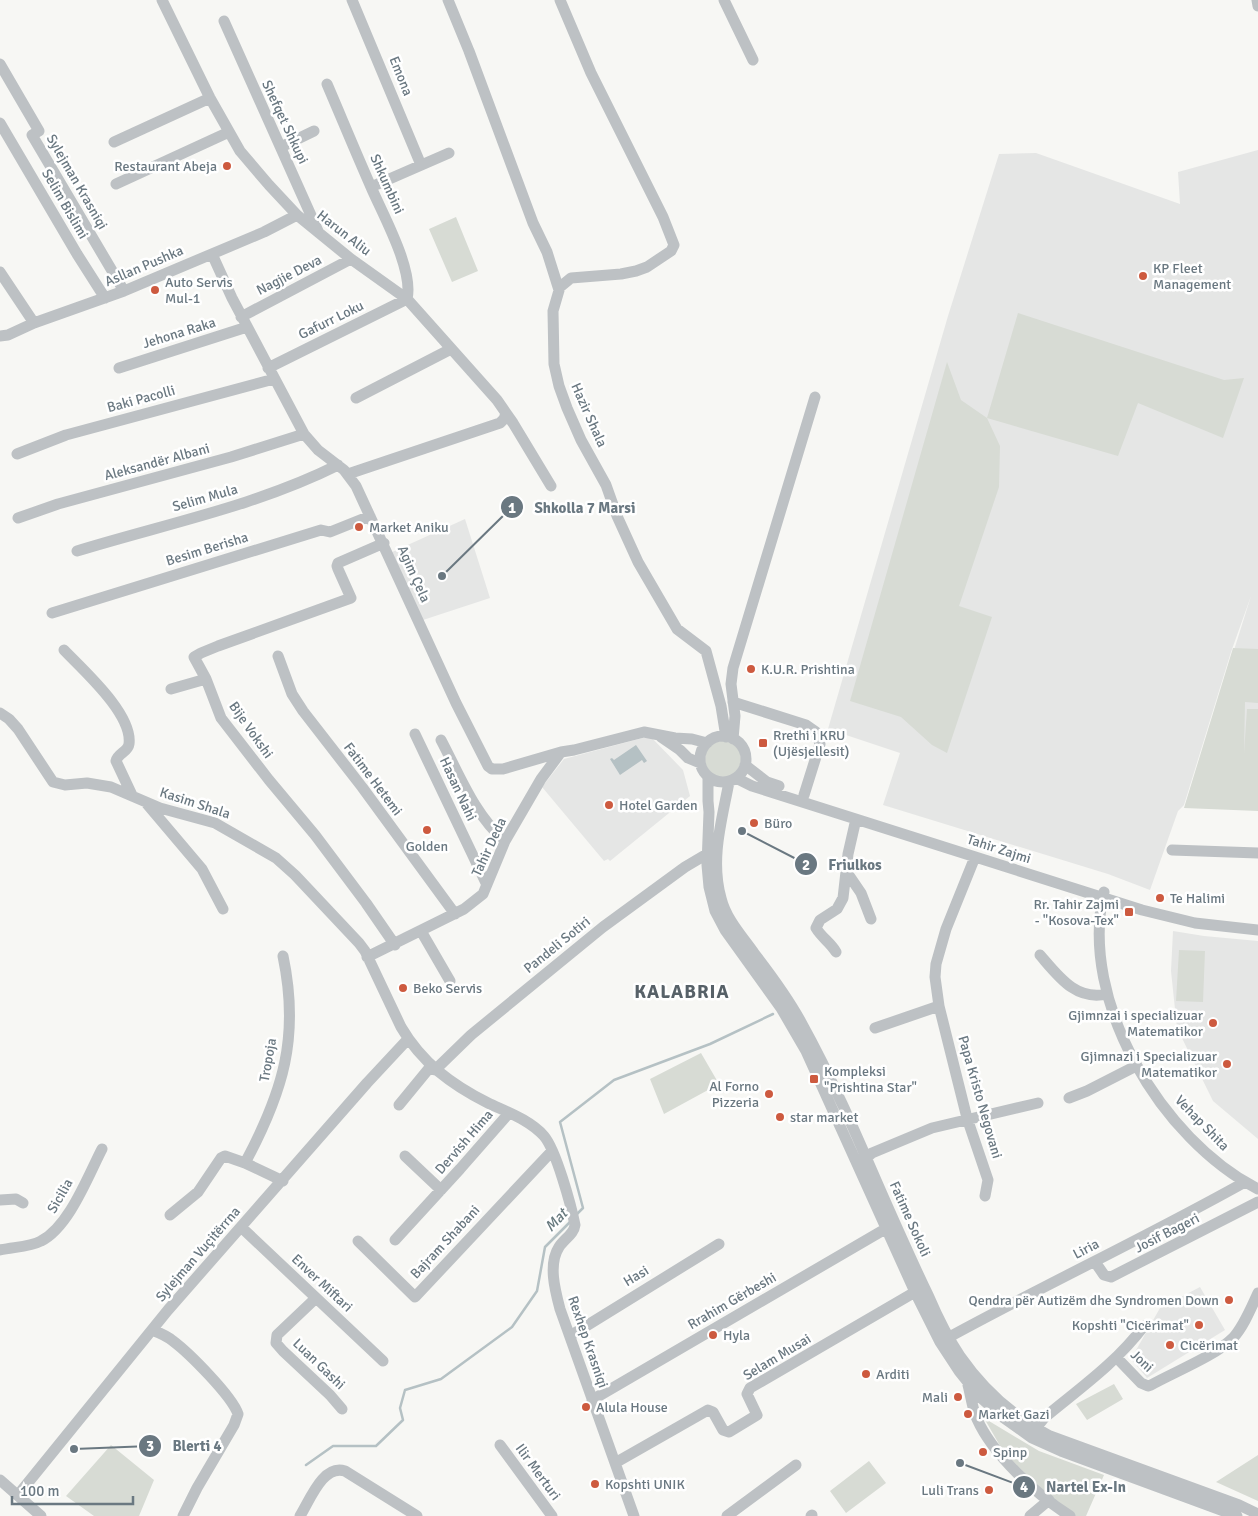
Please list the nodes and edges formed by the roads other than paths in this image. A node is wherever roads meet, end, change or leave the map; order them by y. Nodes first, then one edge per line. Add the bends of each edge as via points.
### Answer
1 (162, 0) edge
2 (352, 0) edge
3 (448, 0) edge
4 (560, 0) edge
5 (724, 0) edge
6 (1257, 0) edge
7 (1258, 6) edge
8 (224, 21) dead end
9 (753, 60) dead end
10 (0, 64) edge
11 (327, 84) dead end
12 (210, 98) junction
13 (0, 123) edge
14 (314, 131) dead end
15 (229, 132) junction
16 (114, 142) dead end
17 (281, 147) junction
18 (449, 153) dead end
19 (421, 165) junction
20 (116, 184) dead end
21 (371, 187) junction
22 (297, 215) junction
23 (320, 235) junction
24 (212, 254) junction
25 (351, 259) junction
26 (0, 272) edge
27 (559, 290) junction
28 (124, 291) junction
29 (106, 298) junction
30 (407, 299) junction
31 (241, 316) junction
32 (34, 323) junction
33 (247, 328) junction
34 (0, 336) edge
35 (451, 349) junction
36 (120, 368) dead end
37 (268, 368) junction
38 (274, 379) junction
39 (815, 397) dead end
40 (356, 398) dead end
41 (506, 413) junction
42 (304, 434) junction
43 (17, 454) dead end
44 (338, 465) junction
45 (348, 474) junction
46 (550, 486) dead end
47 (370, 516) junction
48 (18, 518) dead end
49 (384, 543) junction
50 (78, 551) dead end
51 (52, 612) dead end
52 (64, 650) dead end
53 (278, 656) dead end
54 (206, 679) junction
55 (171, 690) dead end
56 (733, 702) junction
57 (0, 713) edge
58 (415, 734) dead end
59 (658, 735) junction
60 (730, 738) junction
61 (442, 740) dead end
62 (707, 743) junction
63 (561, 752) junction
64 (700, 763) junction
65 (745, 765) junction
66 (708, 777) junction
67 (732, 780) junction
68 (804, 794) junction
69 (132, 795) junction
70 (147, 803) junction
71 (856, 819) junction
72 (506, 841) junction
73 (1172, 850) dead end
74 (1258, 853) edge
75 (707, 854) junction
76 (976, 857) junction
77 (846, 871) junction
78 (486, 883) junction
79 (1104, 895) junction
80 (223, 909) dead end
81 (455, 914) junction
82 (871, 919) dead end
83 (1258, 923) edge
84 (1258, 930) edge
85 (421, 931) junction
86 (395, 945) junction
87 (836, 952) dead end
88 (1040, 955) dead end
89 (283, 956) dead end
90 (367, 958) junction
91 (450, 981) dead end
92 (1107, 994) junction
93 (939, 1006) junction
94 (875, 1028) dead end
95 (408, 1039) junction
96 (1136, 1066) junction
97 (433, 1068) junction
98 (1069, 1098) dead end
99 (1038, 1103) dead end
100 (400, 1105) dead end
101 (509, 1113) junction
102 (967, 1118) junction
103 (102, 1149) dead end
104 (552, 1151) junction
105 (405, 1156) dead end
106 (866, 1158) junction
107 (246, 1163) junction
108 (282, 1181) junction
109 (1245, 1182) junction
110 (1258, 1189) edge
111 (441, 1190) junction
112 (985, 1196) dead end
113 (0, 1200) edge
114 (1258, 1202) edge
115 (23, 1203) dead end
116 (170, 1215) dead end
117 (241, 1227) junction
118 (886, 1228) junction
119 (395, 1240) dead end
120 (358, 1241) dead end
121 (719, 1244) dead end
122 (0, 1250) edge
123 (1095, 1262) junction
124 (915, 1292) junction
125 (1258, 1293) edge
126 (316, 1298) junction
127 (1144, 1326) dead end
128 (152, 1330) junction
129 (570, 1336) junction
130 (944, 1340) junction
131 (1117, 1358) junction
132 (383, 1361) dead end
133 (968, 1383) junction
134 (592, 1400) junction
135 (342, 1409) dead end
136 (1015, 1420) junction
137 (1036, 1428) junction
138 (500, 1446) dead end
139 (615, 1463) junction
140 (796, 1466) dead end
141 (0, 1480) edge
142 (18, 1495) junction
143 (1049, 1500) junction
144 (1258, 1514) edge
145 (41, 1516) edge
146 (183, 1516) edge
147 (300, 1516) edge
148 (417, 1516) edge
149 (552, 1516) edge
150 (634, 1516) edge
151 (727, 1516) edge
152 (1030, 1516) edge
153 (1070, 1516) edge
154 (1237, 1516) edge

1 - 12 street, Harun Aliu
2 - 19 street, Emona
3 - 27 street
4 - 27 street via 591,73 674,245 671,251 647,267 621,274 571,278
5 - 9 street
6 - 7 street
8 - 17 street, Shefqet Shkupi
10 - 28 street, Sylejman Krasniqi via 39,131 32,135
11 - 21 street, Shkumbini
12 - 15 street, Harun Aliu
12 - 16 street
13 - 29 street, Selim Bislimi
14 - 17 street
15 - 20 street
15 - 22 street, Harun Aliu via 253,167
17 - 23 street, Shefqet Shkupi
18 - 19 street
19 - 21 street
21 - 30 street, Shkumbini via 396,244 408,282
22 - 23 street, Harun Aliu
22 - 24 street, Asllan Pushka
23 - 25 street, Harun Aliu
24 - 28 street, Asllan Pushka
24 - 31 street, Agim Çela
25 - 30 street, Harun Aliu
25 - 31 street, Nagjie Deva
26 - 32 street
27 - 60 street, Hazir Shala via 553,311 554,364 567,408 606,485 638,562 676,629 706,651
28 - 29 street, Asllan Pushka
29 - 32 street, Asllan Pushka
30 - 35 street, Harun Aliu
30 - 37 street, Gafurr Loku
31 - 33 street, Agim Çela
32 - 34 street, Asllan Pushka
33 - 36 street, Jehona Raka
33 - 37 street, Agim Çela
35 - 40 street
35 - 41 street, Harun Aliu
37 - 38 street, Agim Çela
38 - 42 street, Agim Çela
38 - 43 street, Baki Pacolli via 66,435
39 - 56 street via 733,668
41 - 45 street via 500,423
41 - 46 street, Harun Aliu
42 - 44 street, Agim Çela
42 - 48 street, Aleksandër Albani
44 - 45 street, Agim Çela
44 - 50 street, Selim Mula via 271,495
45 - 47 street, Agim Çela
47 - 49 street, Agim Çela
47 - 51 street, Besim Berisha via 330,532 321,530
49 - 54 street, Bije Vokshi via 338,564 351,598 218,646 194,658
49 - 63 street, Agim Çela via 488,766 503,769
52 - 69 street via 102,689 126,725 129,745 116,761
53 - 81 street, Fatime Hetemi via 303,712
54 - 55 street
54 - 86 street, Bije Vokshi via 221,718 315,835
56 - 60 street via 735,716
56 - 68 street via 806,725 816,732 820,744
57 - 69 street, Kasim Shala via 18,730 53,782 64,785 100,784
58 - 78 street, Hasan Nahi
59 - 62 street, Agim Çela
59 - 63 street, Agim Çela via 642,732
59 - 64 street
60 - 62 street via 716,737
60 - 65 street via 744,749
61 - 72 street via 476,804
62 - 64 street
63 - 72 street, Tahir Deda via 541,779
64 - 66 street
65 - 67 street
65 - 68 street, Tahir Zajmi via 767,782
66 - 67 street via 718,782
66 - 75 street, Fatime Sokoli
67 - 71 street, Tahir Zajmi
67 - 106 street, Fatime Sokoli via 719,827 717,853 718,884 724,908 799,1018
68 - 79 street, Tahir Zajmi
69 - 70 street, Kasim Shala
70 - 80 street via 202,869
70 - 90 street, Kasim Shala via 216,823 276,858 359,943
71 - 76 street, Tahir Zajmi
71 - 77 street
72 - 78 street, Tahir Deda
73 - 74 street
75 - 97 street, Pandeli Sotiri via 603,927
75 - 118 street, Fatime Sokoli via 711,900 719,920 798,1036
76 - 79 street, Tahir Zajmi
76 - 93 street, Papa Kristo Negovani via 938,956 935,977
77 - 82 street via 862,893
77 - 87 street via 840,904 820,920 816,928
78 - 81 street, Tahir Deda via 483,894
79 - 83 street, Tahir Zajmi via 1196,917
79 - 84 street, Tahir Zajmi via 1181,920
79 - 92 street, Vehap Shita via 1100,932
81 - 85 street, Tahir Deda
85 - 86 street, Tahir Deda
85 - 91 street
86 - 90 street, Tahir Deda
88 - 92 street via 1075,990 1090,996
89 - 107 street, Tropoja via 290,1002 284,1066 273,1106
90 - 95 street, Rexhep Krasniqi
92 - 96 street, Vehap Shita via 1116,1024
93 - 94 street
93 - 102 street, Papa Kristo Negovani
95 - 97 street, Rexhep Krasniqi
95 - 108 street, Sylejman Vuçitërrna
96 - 98 street
96 - 109 street, Vehap Shita via 1185,1131
97 - 100 street
97 - 101 street, Rexhep Krasniqi via 467,1092
99 - 102 street
101 - 104 street, Rexhep Krasniqi via 539,1131
101 - 111 street, Dervish Hima
102 - 106 street via 932,1128
102 - 112 street, Papa Kristo Negovani via 988,1180
103 - 122 street, Sicilia via 66,1220 50,1236 39,1242
104 - 120 street, Bajram Shabani via 415,1297
104 - 129 street, Rexhep Krasniqi via 574,1218 574,1230 553,1261 556,1294
105 - 111 street, Dervish Hima
106 - 130 street, Fatime Sokoli
107 - 108 street
107 - 116 street via 229,1156 221,1158 198,1192
108 - 117 street, Sylejman Vuçitërrna
109 - 110 street, Vehap Shita
109 - 123 street, Liria
111 - 119 street, Dervish Hima
113 - 115 street via 16,1199
114 - 123 street, Josif Bageri via 1111,1277 1100,1271
117 - 126 street, Enver Miftari
117 - 128 street, Sylejman Vuçitërrna
118 - 124 street, Fatime Sokoli
118 - 134 street, Rrahim Gërbeshi
121 - 129 street, Hasi
123 - 130 street, Liria
124 - 130 street, Fatime Sokoli
124 - 139 street, Selam Musai via 750,1388 746,1394 757,1414 729,1432 723,1430 713,1412 708,1410
125 - 131 street, Joni via 1233,1338 1151,1385 1140,1383
126 - 132 street, Enver Miftari
126 - 135 street, Luan Gashi via 277,1335 276,1343
127 - 131 street, Joni
128 - 142 street, Sylejman Vuçitërrna
128 - 146 street via 173,1341 195,1362 238,1414
129 - 134 street, Rexhep Krasniqi
130 - 133 street, Fatime Sokoli
130 - 136 street, Fatime Sokoli
131 - 137 street, Joni
133 - 136 street, Fatime Sokoli via 979,1396
133 - 143 street via 976,1416 1001,1457
134 - 139 street, Rexhep Krasniqi
136 - 137 street, Fatime Sokoli
136 - 154 street, Fatime Sokoli via 1032,1438 1061,1451
137 - 144 street, Fatime Sokoli via 1061,1441
138 - 149 street, Ilir Merturi
139 - 150 street, Rexhep Krasniqi
140 - 151 street
141 - 142 street
142 - 145 street
143 - 152 street
143 - 153 street
147 - 148 street via 323,1478 338,1470 346,1471

